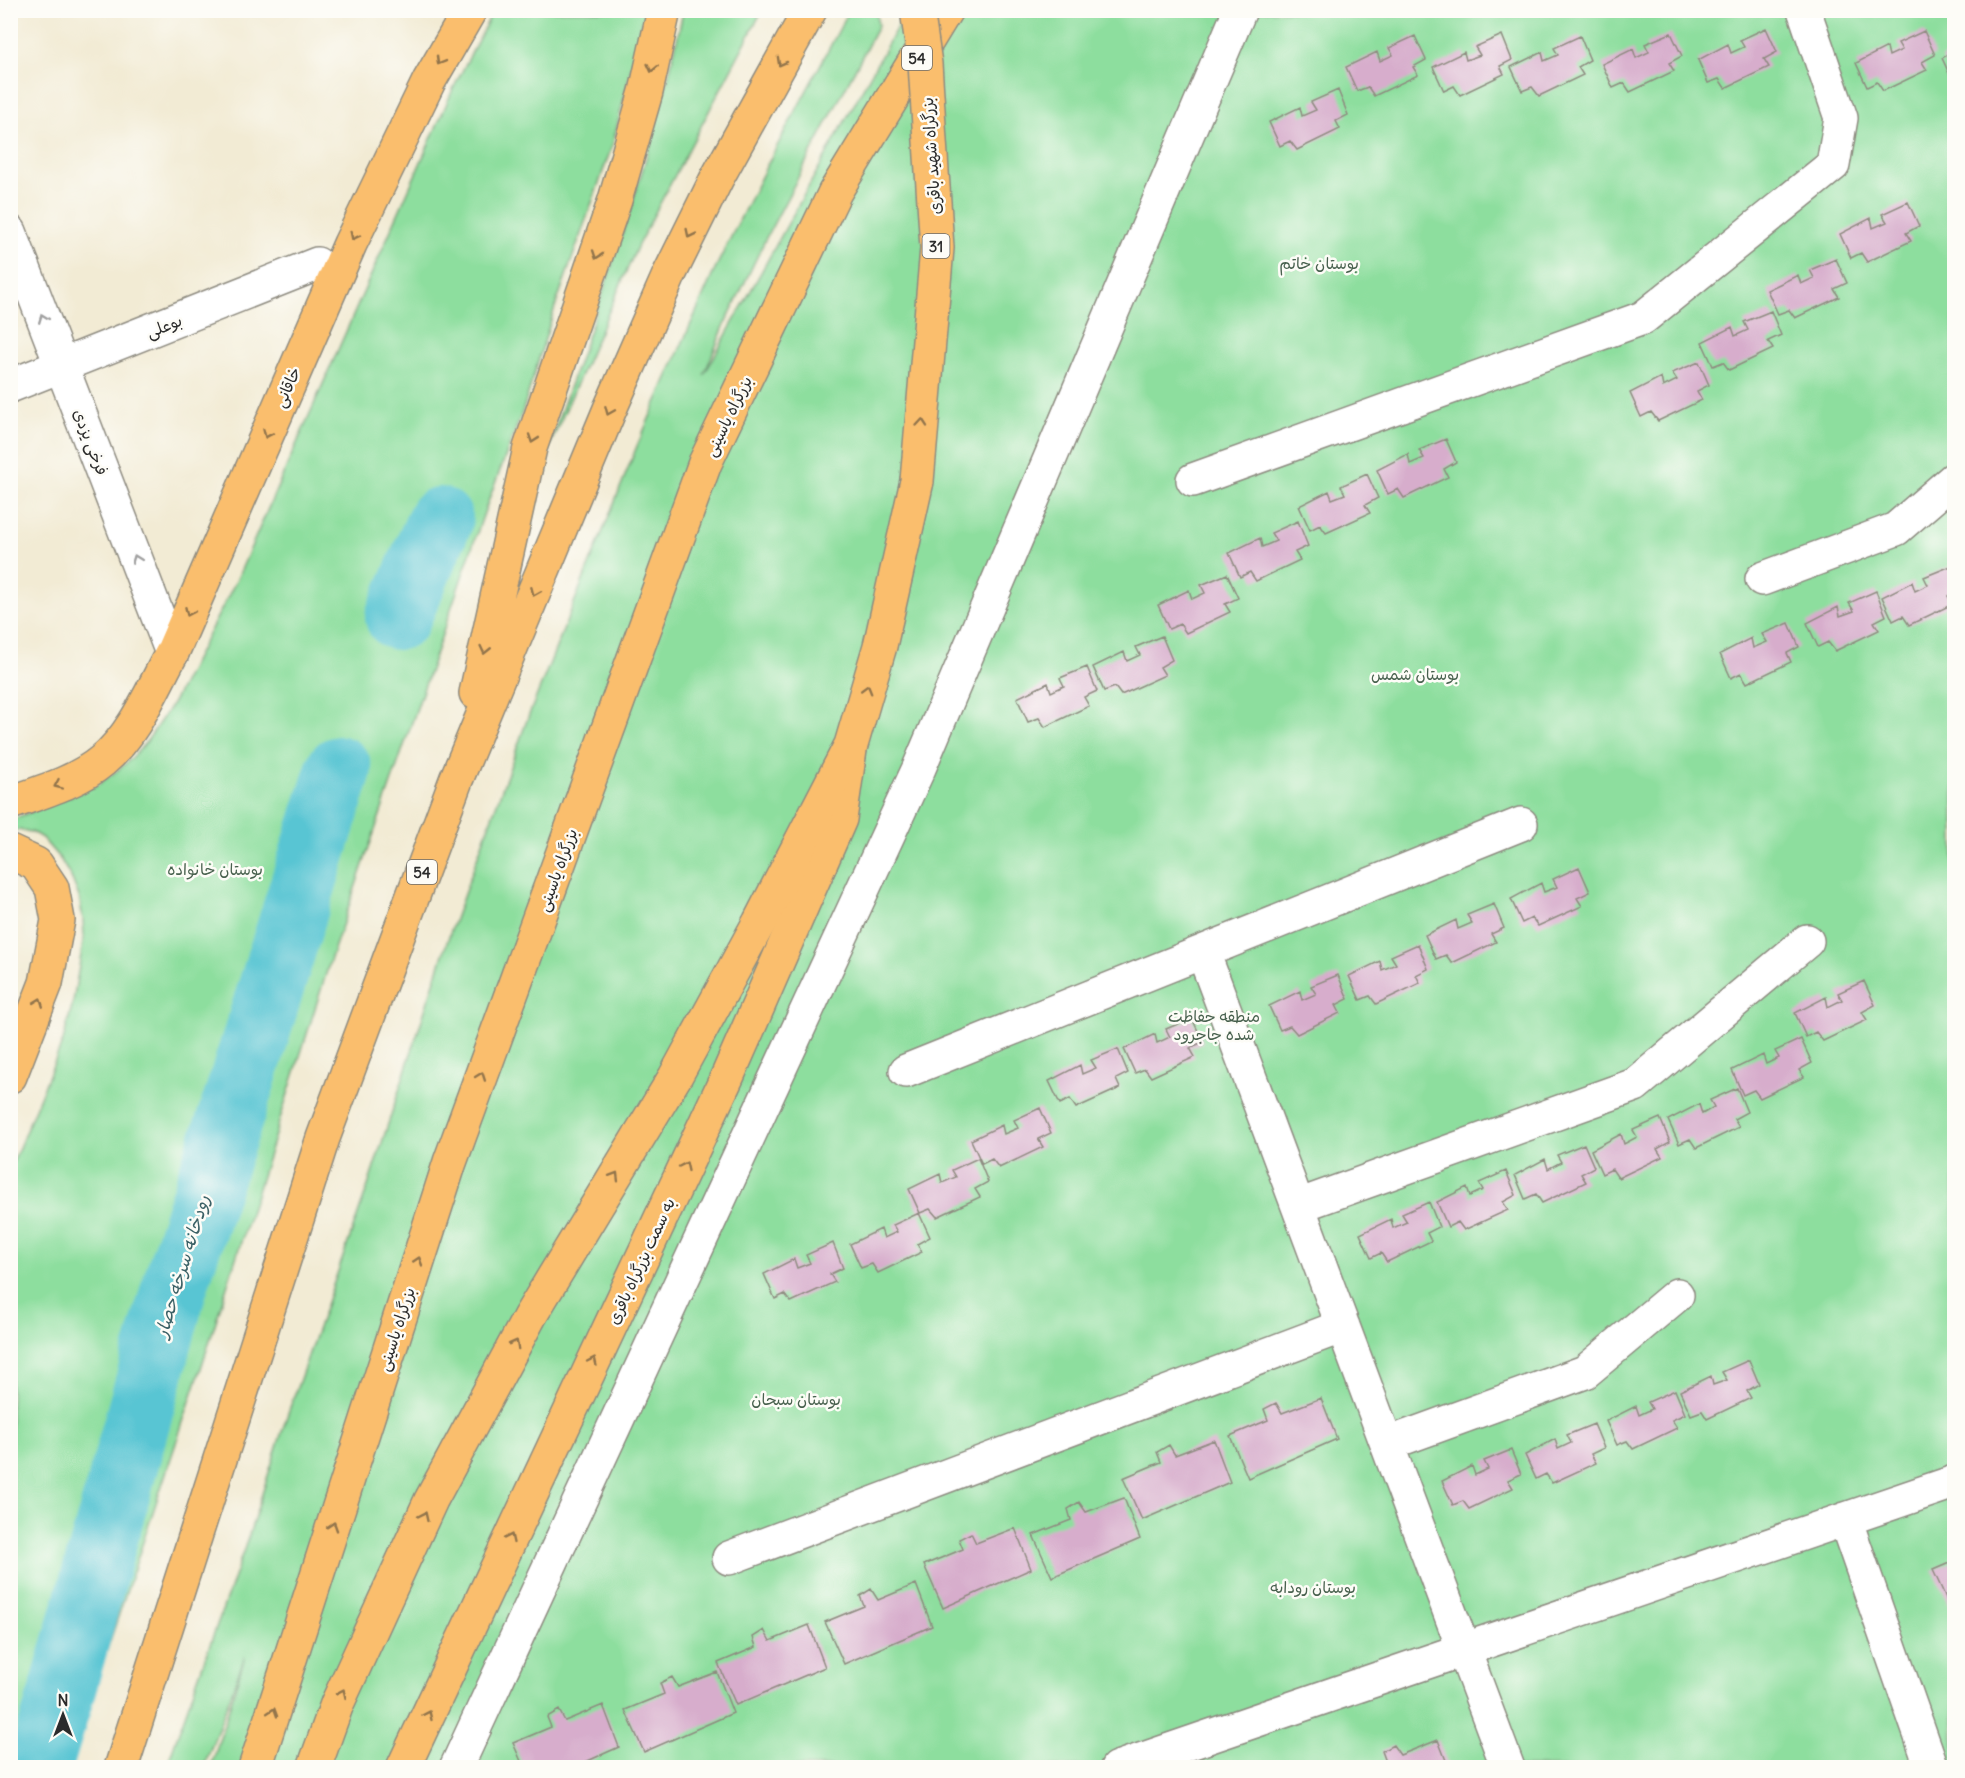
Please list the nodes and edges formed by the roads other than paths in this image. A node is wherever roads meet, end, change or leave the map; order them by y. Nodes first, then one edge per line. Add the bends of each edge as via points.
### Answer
1 (470, 10) edge
2 (664, 10) edge
3 (810, 10) edge
4 (918, 10) edge
5 (946, 10) edge
6 (1240, 10) edge
7 (1804, 10) edge
8 (10, 232) edge
9 (317, 264) dead end
10 (62, 366) junction
11 (10, 386) edge
12 (1954, 479) edge
13 (1193, 480) dead end
14 (1762, 579) dead end
15 (172, 652) junction
16 (851, 745) junction
17 (456, 780) junction
18 (10, 803) edge
19 (1521, 824) dead end
20 (10, 852) edge
21 (1807, 941) dead end
22 (1203, 952) junction
23 (906, 1071) dead end
24 (10, 1076) edge
25 (1298, 1206) junction
26 (1677, 1295) dead end
27 (1343, 1326) junction
28 (1387, 1444) junction
29 (1954, 1482) edge
30 (1845, 1519) junction
31 (729, 1558) dead end
32 (1464, 1649) junction
33 (121, 1767) edge
34 (255, 1767) edge
35 (314, 1767) edge
36 (403, 1767) edge
37 (456, 1767) edge
38 (1116, 1767) edge
39 (1508, 1767) edge
40 (1932, 1767) edge

1 -> 15 main road, خاقانی via 429,81 350,244
2 -> 17 main road via 646,92 615,200 530,448
3 -> 17 main road, 54 via 717,178 670,273
16 -> 4 main road, بزرگراه شهید باقری / 31, bridge via 880,646 917,481 937,248
34 -> 5 main road, بزرگراه یاسینی / 54 via 450,1162 705,463 835,192
6 - 37 street via 919,768
7 - 13 street via 1841,118 1833,165 1643,318
10 -> 8 street, فرخی یزدی
9 - 10 street, بوعلی
10 - 11 street, بوعلی
15 -> 10 street, فرخی یزدی
12 - 14 street via 1896,529
15 -> 18 main road, خاقانی via 140,712 102,761 45,791
35 -> 16 main road via 337,1704 431,1500 530,1316 675,1077
36 -> 16 main road, به سمت بزرگراه باقری via 728,1075 831,841 840,819
17 - 33 main road, 54 via 323,1138
19 - 22 street
24 -> 20 main road via 45,983 58,920 52,888 36,864
21 - 25 street via 1635,1085
22 - 23 street
22 - 25 street
25 - 27 street
26 - 28 street via 1585,1372
27 - 28 street
27 - 31 street
28 - 32 street
29 - 30 street
30 - 32 street
30 - 40 street
32 - 38 street
32 - 39 street

